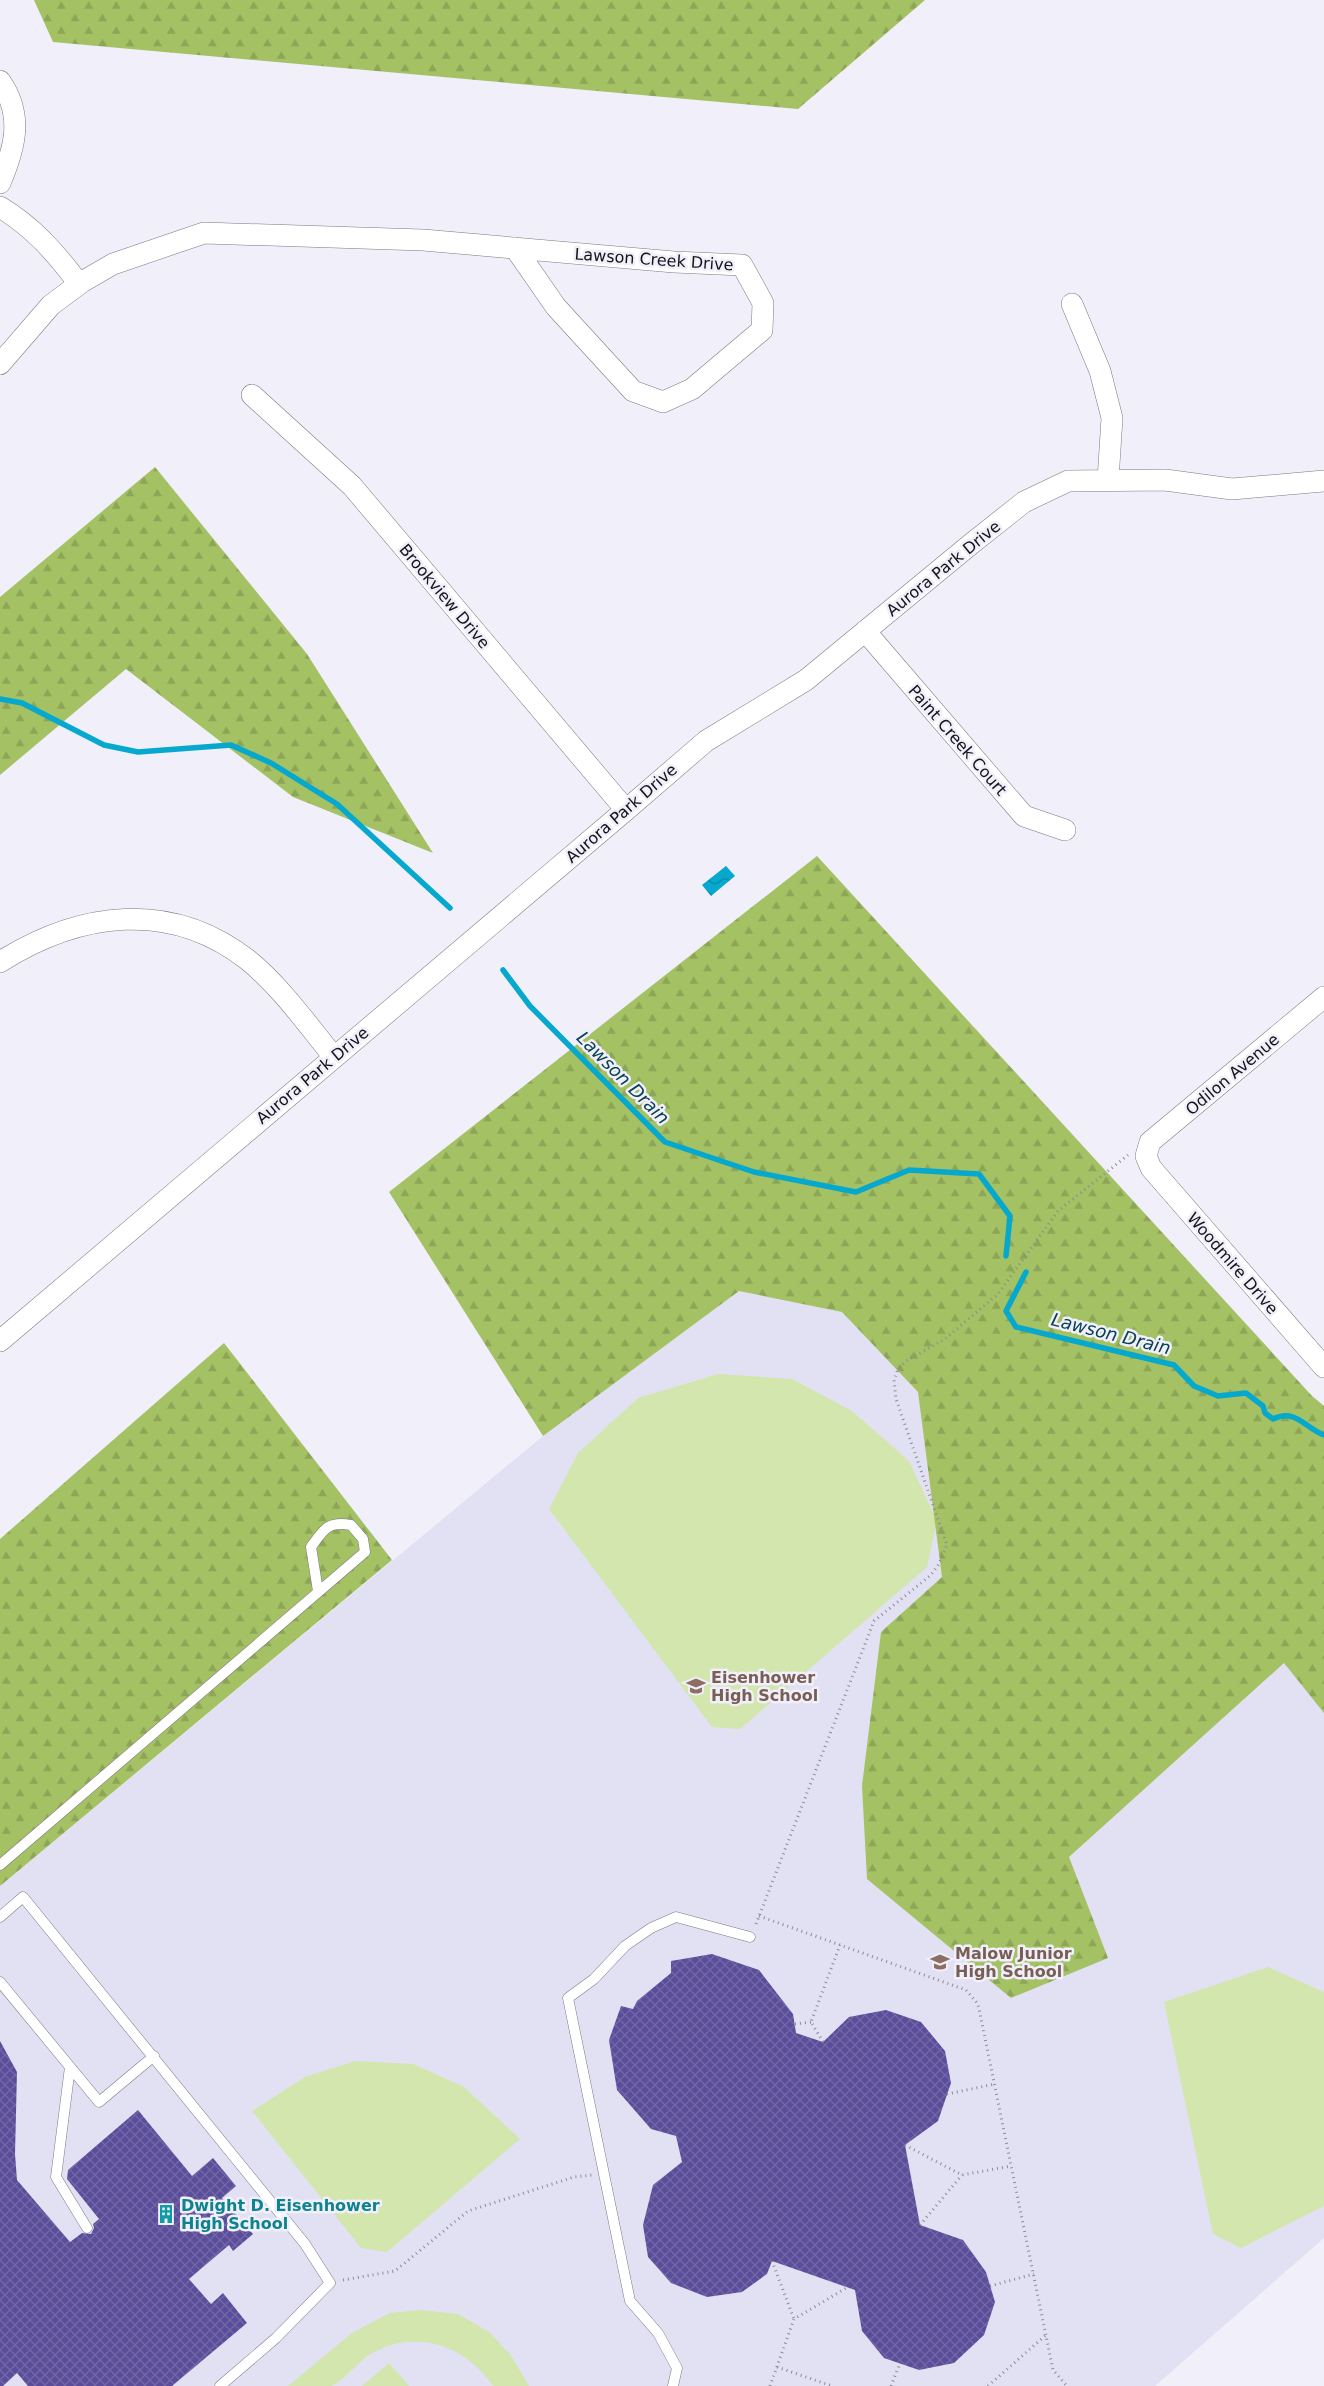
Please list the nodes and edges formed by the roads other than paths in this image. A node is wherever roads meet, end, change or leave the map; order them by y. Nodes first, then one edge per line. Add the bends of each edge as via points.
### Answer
1 (0, 82) edge
2 (0, 183) edge
3 (0, 207) edge
4 (515, 248) junction
5 (79, 284) junction
6 (1072, 304) dead end
7 (0, 364) edge
8 (252, 395) dead end
9 (1108, 480) junction
10 (1324, 481) edge
11 (864, 631) junction
12 (626, 810) junction
13 (1065, 830) dead end
14 (0, 962) edge
15 (1324, 997) edge
16 (334, 1057) junction
17 (1148, 1149) joint
18 (0, 1341) edge
19 (1324, 1367) edge
20 (318, 1591) junction
21 (0, 1865) edge
22 (0, 1917) edge
23 (750, 1937) dead end
24 (0, 1982) edge
25 (154, 2056) junction
26 (70, 2067) junction
27 (87, 2228) dead end
28 (220, 2386) edge
29 (673, 2386) edge

1 - 2 street via 14,110 15,142
3 - 5 street via 20,219 52,248
4 - 4 street, Lawson Creek Drive via 742,265 763,302 762,330 692,389 663,402 633,390 556,307
4 - 5 street, Lawson Creek Drive via 423,240 204,233 113,264
5 - 7 street, Lawson Creek Drive via 51,305
6 - 9 street via 1100,371 1112,418
8 - 12 street, Brookview Drive via 352,486
9 - 10 street, Aurora Park Drive via 1165,480 1232,489
9 - 11 street, Aurora Park Drive via 1068,481 1024,502
11 - 12 street, Aurora Park Drive via 806,680 706,742
11 - 13 street, Paint Creek Court via 1024,816
12 - 16 street, Aurora Park Drive
14 - 16 street via 46,936 92,923 137,918 175,922 206,934 248,960 291,1003
15 - 17 street, Odilon Avenue
16 - 18 street, Aurora Park Drive
17 - 19 street, Woodmire Drive via 1151,1168
20 - 20 lane via 365,1552 363,1539 351,1524 336,1522 322,1531 311,1547
20 - 21 lane
22 - 25 lane via 23,1897
23 - 29 lane via 676,1917 651,1928 625,1946 594,1979 568,1998 630,2301 658,2333 677,2368
24 - 26 lane
25 - 26 lane via 99,2102
25 - 28 lane via 304,2244 330,2283 276,2338
26 - 27 lane via 56,2177

